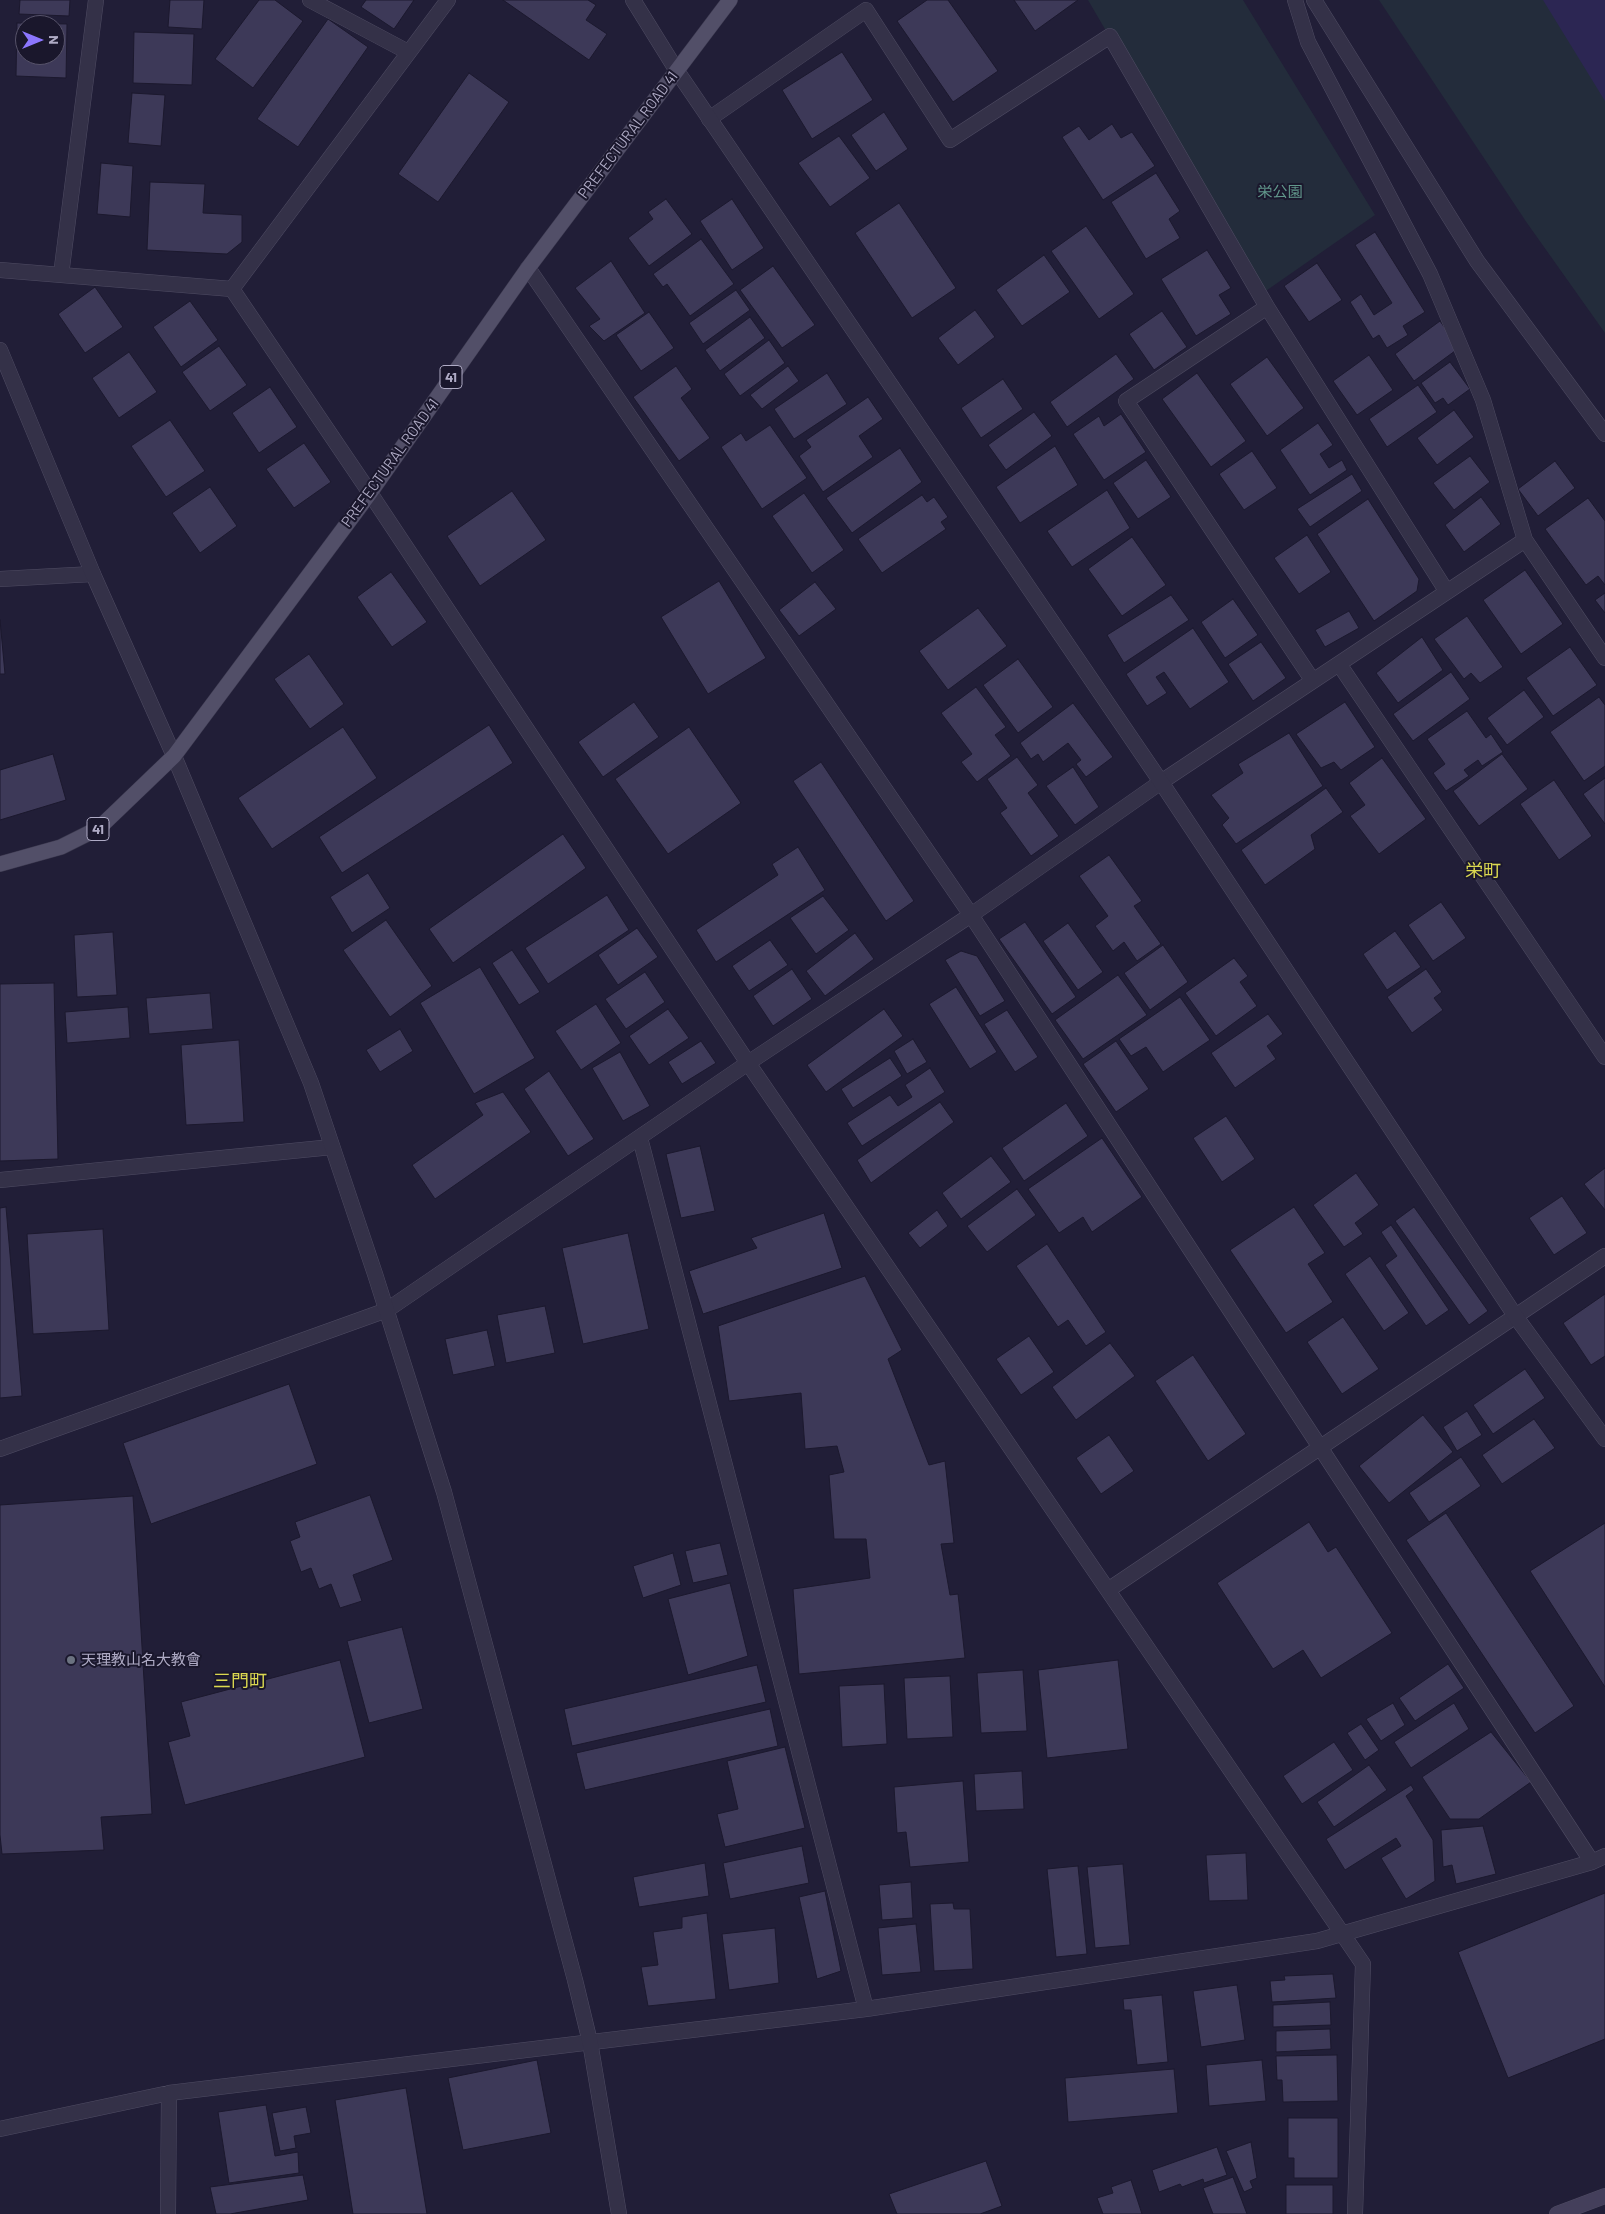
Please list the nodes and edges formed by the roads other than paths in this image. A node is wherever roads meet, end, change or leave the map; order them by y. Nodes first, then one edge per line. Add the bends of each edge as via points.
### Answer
1 (96, 0) edge
2 (310, 0) edge
3 (448, 0) edge
4 (633, 0) edge
5 (730, 0) edge
6 (1295, 0) edge
7 (1314, 0) edge
8 (408, 52) junction
9 (677, 71) junction
10 (709, 119) junction
11 (528, 268) junction
12 (0, 270) edge
13 (61, 275) junction
14 (232, 289) junction
15 (1267, 307) junction
16 (0, 350) edge
17 (1605, 434) edge
18 (370, 493) junction
19 (1525, 540) junction
20 (93, 574) junction
21 (0, 578) edge
22 (1447, 592) junction
23 (1605, 658) edge
24 (1339, 664) junction
25 (1313, 681) junction
26 (174, 756) junction
27 (1161, 782) junction
28 (0, 864) edge
29 (970, 915) junction
30 (1605, 1057) edge
31 (748, 1063) junction
32 (640, 1138) junction
33 (332, 1147) junction
34 (0, 1180) edge
35 (1605, 1256) edge
36 (387, 1310) junction
37 (1516, 1318) junction
38 (1605, 1439) edge
39 (0, 1449) edge
40 (1320, 1449) junction
41 (1108, 1590) junction
42 (1599, 1859) edge
43 (1342, 1934) junction
44 (866, 2009) junction
45 (590, 2042) junction
46 (169, 2093) junction
47 (0, 2129) edge
48 (1605, 2196) edge
49 (168, 2214) edge
50 (619, 2214) edge
51 (1355, 2214) edge
52 (1557, 2214) edge

1 - 13 street
2 - 8 street
3 - 8 street
4 - 9 street
5 - 9 main road, PREFECTURAL ROAD 41 / 41
6 - 19 street via 1308,42 1430,274 1483,400
7 - 17 street via 1477,261
8 - 14 street
9 - 10 street
9 - 11 main road, PREFECTURAL ROAD 41 / 41
10 - 15 street via 866,10 950,140 1110,36
10 - 27 street
11 - 18 main road, PREFECTURAL ROAD 41 / 41
11 - 29 street
12 - 13 street
13 - 14 street
14 - 18 street
15 - 22 street
15 - 25 street via 1126,401
16 - 20 street
18 - 26 main road, PREFECTURAL ROAD 41 / 41
18 - 31 street
19 - 22 street
19 - 23 street
20 - 21 street
20 - 26 street
22 - 24 street
24 - 25 street
24 - 30 street
25 - 27 street
26 - 28 main road, PREFECTURAL ROAD 41 / 41 via 99,828 61,847
26 - 33 street via 310,1083
27 - 29 street
27 - 37 street
29 - 31 street
29 - 40 street
31 - 32 street
31 - 41 street
32 - 36 street
32 - 44 street
33 - 34 street
33 - 36 street
35 - 37 street
36 - 39 street
36 - 45 street via 444,1492
37 - 38 street
37 - 40 street
40 - 41 street
40 - 42 street
41 - 43 street
42 - 43 street
43 - 44 street via 1316,1941
43 - 51 street via 1363,1964
44 - 45 street
45 - 46 street
45 - 50 street
46 - 47 street
46 - 49 street
48 - 52 main road

